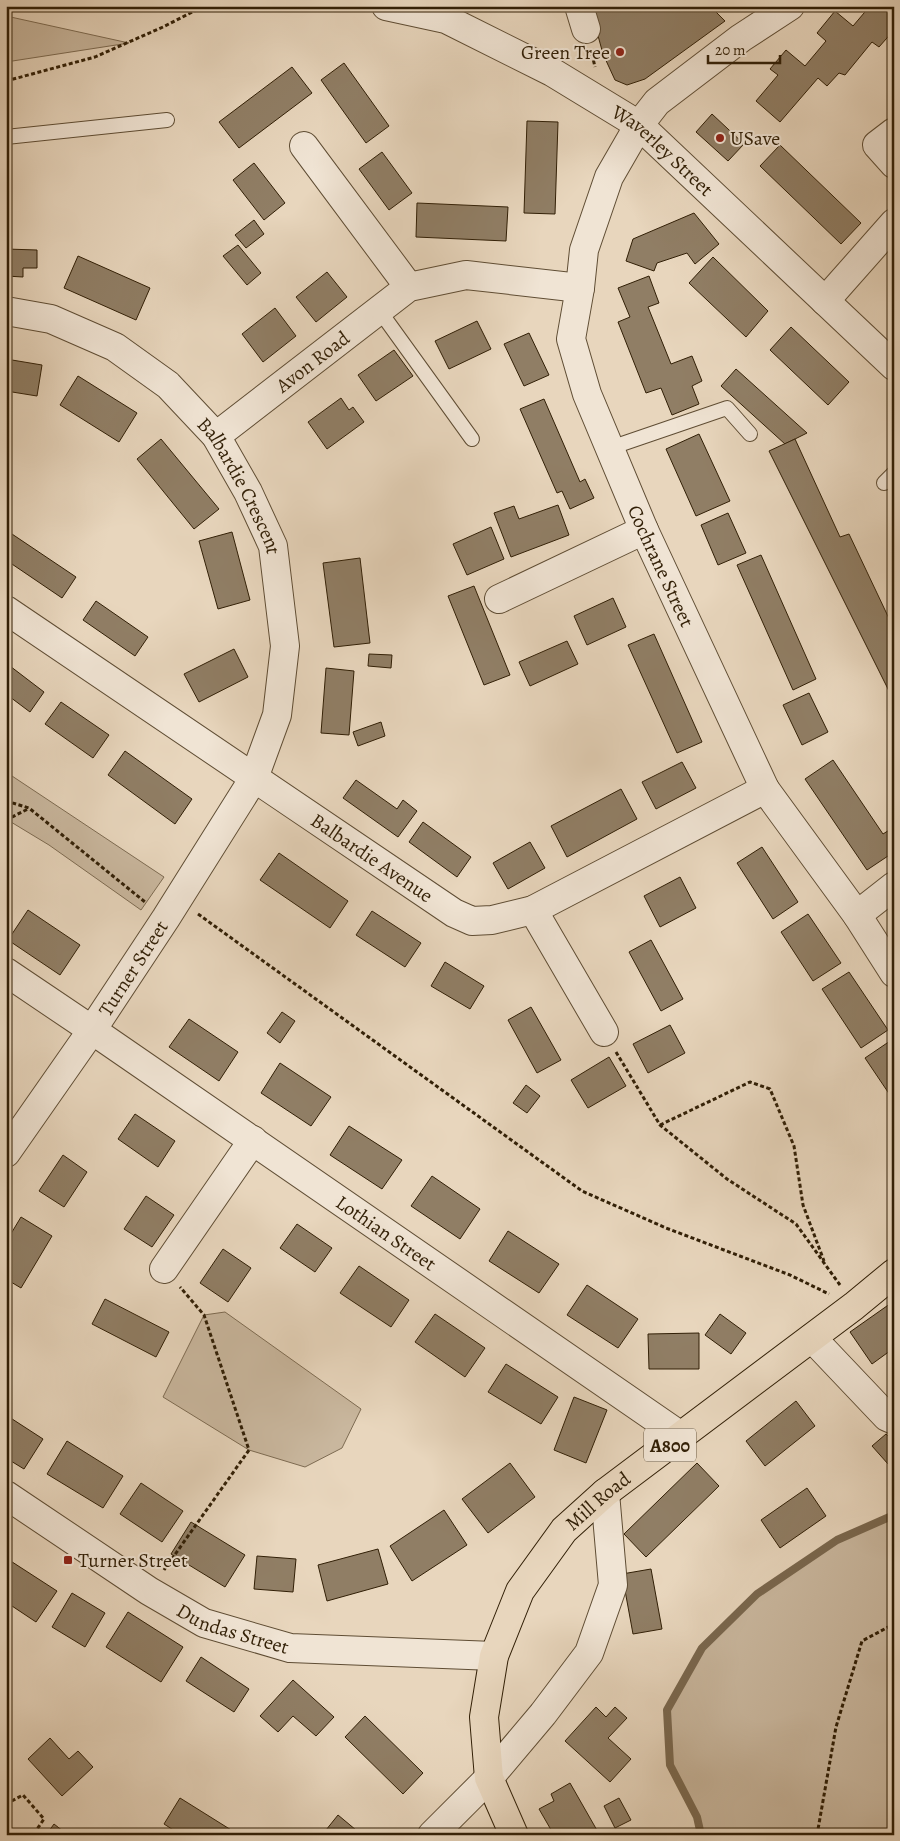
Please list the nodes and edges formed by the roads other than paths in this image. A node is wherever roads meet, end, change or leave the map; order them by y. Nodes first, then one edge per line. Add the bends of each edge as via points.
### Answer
1 (386, 6) edge
2 (784, 10) edge
3 (167, 120) dead end
4 (639, 125) junction
5 (894, 132) edge
6 (6, 137) edge
7 (304, 146) dead end
8 (894, 164) edge
9 (894, 223) edge
10 (409, 287) junction
11 (580, 288) junction
12 (825, 301) junction
13 (380, 310) junction
14 (6, 311) edge
15 (894, 366) edge
16 (750, 434) dead end
17 (216, 436) junction
18 (472, 439) dead end
19 (610, 448) junction
20 (644, 530) junction
21 (499, 599) dead end
22 (6, 610) edge
23 (254, 778) junction
24 (765, 789) junction
25 (894, 886) edge
26 (533, 910) junction
27 (857, 915) junction
28 (6, 972) edge
29 (894, 973) edge
30 (92, 1030) junction
31 (604, 1032) road end
32 (253, 1140) junction
33 (6, 1153) edge
34 (164, 1268) road end
35 (894, 1273) edge
36 (812, 1338) junction
37 (894, 1420) edge
38 (681, 1436) junction
39 (605, 1493) junction
40 (6, 1495) edge
41 (494, 1656) junction
42 (489, 1778) junction
43 (432, 1835) edge
44 (514, 1835) edge

1 - 4 street, Waverley Street via 446,19 552,72
2 - 4 street, Cochrane Street via 657,102
3 - 6 lane
4 - 11 street, Cochrane Street via 609,177 584,250
4 - 12 street, Waverley Street
5 - 8 street via 876,146
7 - 10 street
9 - 12 street
10 - 11 street, Avon Road via 466,275
10 - 13 street, Avon Road
11 - 19 street, Cochrane Street via 571,339 587,394
12 - 15 street, Waverley Street
13 - 17 street, Avon Road
13 - 18 lane
14 - 17 street, Balbardie Crescent via 51,319 114,347 168,385
16 - 19 lane via 727,408
17 - 23 street, Balbardie Crescent via 248,492 273,546 285,646 277,715
19 - 20 street, Cochrane Street
20 - 21 street
20 - 24 street, Cochrane Street
22 - 23 street, Balbardie Avenue
23 - 26 street, Balbardie Avenue via 454,913 472,921 492,920
23 - 30 street, Turner Street
24 - 26 street, Balbardie Avenue
24 - 27 street, Cochrane Street
25 - 27 street
26 - 31 street
27 - 29 street, Cochrane Street
28 - 30 street, Lothian Street
30 - 32 street, Lothian Street
30 - 33 street, Turner Street
32 - 34 street
32 - 38 street, Lothian Street
35 - 36 main road, Mill Road / A800
36 - 37 street via 887,1417
36 - 38 main road, Mill Road / A800
38 - 39 main road, Mill Road / A800
39 - 41 main road, Mill Road / A800 via 564,1530 520,1591
39 - 42 street via 613,1585 589,1652
40 - 41 street, Dundas Street via 149,1591 204,1623 290,1648
41 - 42 main road, Mill Road / A800 via 484,1718
42 - 43 street
42 - 44 main road, A800

